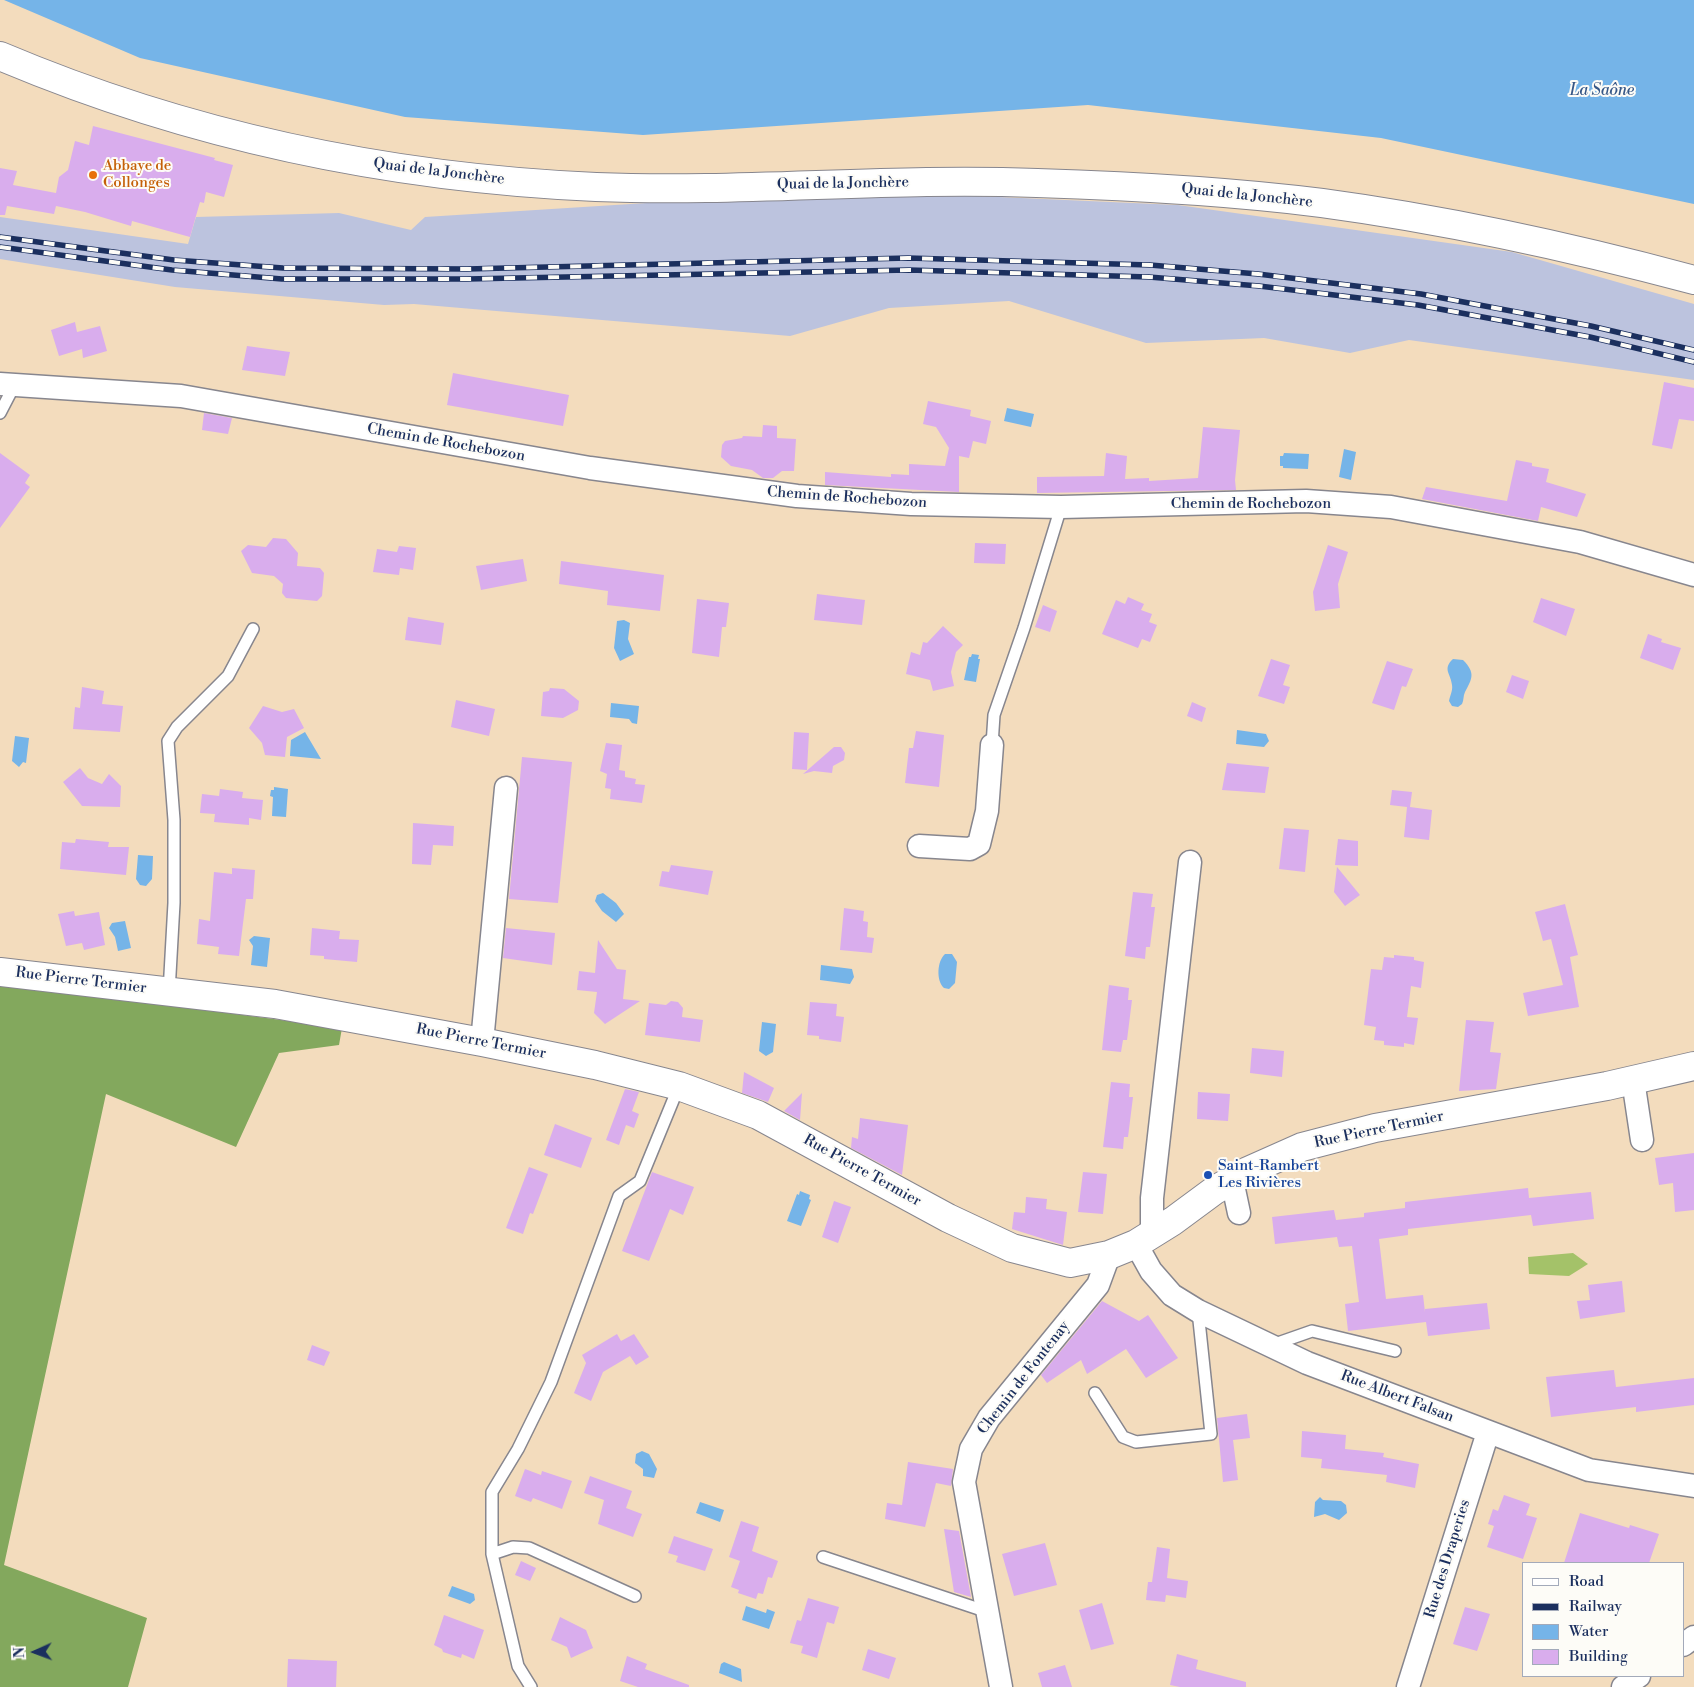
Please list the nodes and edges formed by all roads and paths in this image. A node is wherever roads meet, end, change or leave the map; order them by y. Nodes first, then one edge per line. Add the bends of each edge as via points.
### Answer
1 (0, 56) edge
2 (1694, 280) edge
3 (7, 385) edge
4 (0, 413) edge
5 (1061, 507) junction
6 (1694, 575) edge
7 (253, 630) dead end
8 (992, 745) joint
9 (506, 788) dead end
10 (919, 846) dead end
11 (1190, 862) dead end
12 (0, 972) edge
13 (170, 992) junction
14 (482, 1042) junction
15 (1694, 1066) edge
16 (1634, 1080) junction
17 (678, 1086) junction
18 (1641, 1141) dead end
19 (1232, 1180) junction
20 (1239, 1213) dead end
21 (1144, 1239) junction
22 (1109, 1255) junction
23 (1198, 1311) junction
24 (1270, 1345) junction
25 (1395, 1351) dead end
26 (1095, 1393) dead end
27 (1488, 1432) junction
28 (1694, 1486) edge
29 (492, 1554) junction
30 (823, 1557) dead end
31 (635, 1596) dead end
32 (988, 1612) junction
33 (1638, 1677) edge
34 (531, 1687) edge
35 (1001, 1687) edge
36 (1408, 1687) edge
37 (1623, 1687) edge

1 - 2 street, Quai de la Jonchère via 107,97 186,121 313,152 425,173 598,187 1032,182 1177,189 1320,203 1463,225 1606,256
3 - 4 lane
3 - 5 street, Chemin de Rochebozon via 181,396 590,468 797,496 911,504
5 - 6 street, Chemin de Rochebozon via 1306,501 1392,507 1580,542
5 - 8 lane via 996,707
7 - 13 lane via 228,676 176,727 168,741 174,820
8 - 10 street via 987,811 979,844 970,849
9 - 14 street
11 - 21 street via 1152,1198
12 - 13 street, Rue Pierre Termier
13 - 14 street, Rue Pierre Termier via 275,1004
14 - 17 street, Rue Pierre Termier
15 - 16 street, Rue Pierre Termier
16 - 18 street
16 - 19 street, Rue Pierre Termier via 1374,1128 1302,1147
17 - 22 street, Rue Pierre Termier via 758,1115 948,1218 1012,1248 1070,1263
17 - 29 lane via 640,1180 619,1196 551,1382 518,1449 492,1492
19 - 20 street
19 - 21 street, Rue Pierre Termier
21 - 22 street, Rue Pierre Termier
21 - 23 street, Rue Albert Falsan via 1151,1270 1172,1295
22 - 32 street, Chemin de Fontenay via 1098,1285 989,1418 971,1449 964,1482
23 - 24 street, Rue Albert Falsan
23 - 26 lane via 1211,1434 1136,1442 1123,1437
24 - 25 lane via 1312,1331
24 - 27 street, Rue Albert Falsan via 1307,1363
27 - 28 street, Rue Albert Falsan via 1589,1470
27 - 36 street, Rue des Draperies
29 - 31 lane via 512,1547 530,1548
29 - 34 lane via 518,1666
30 - 32 lane
32 - 35 street, Chemin de Fontenay
33 - 37 street

